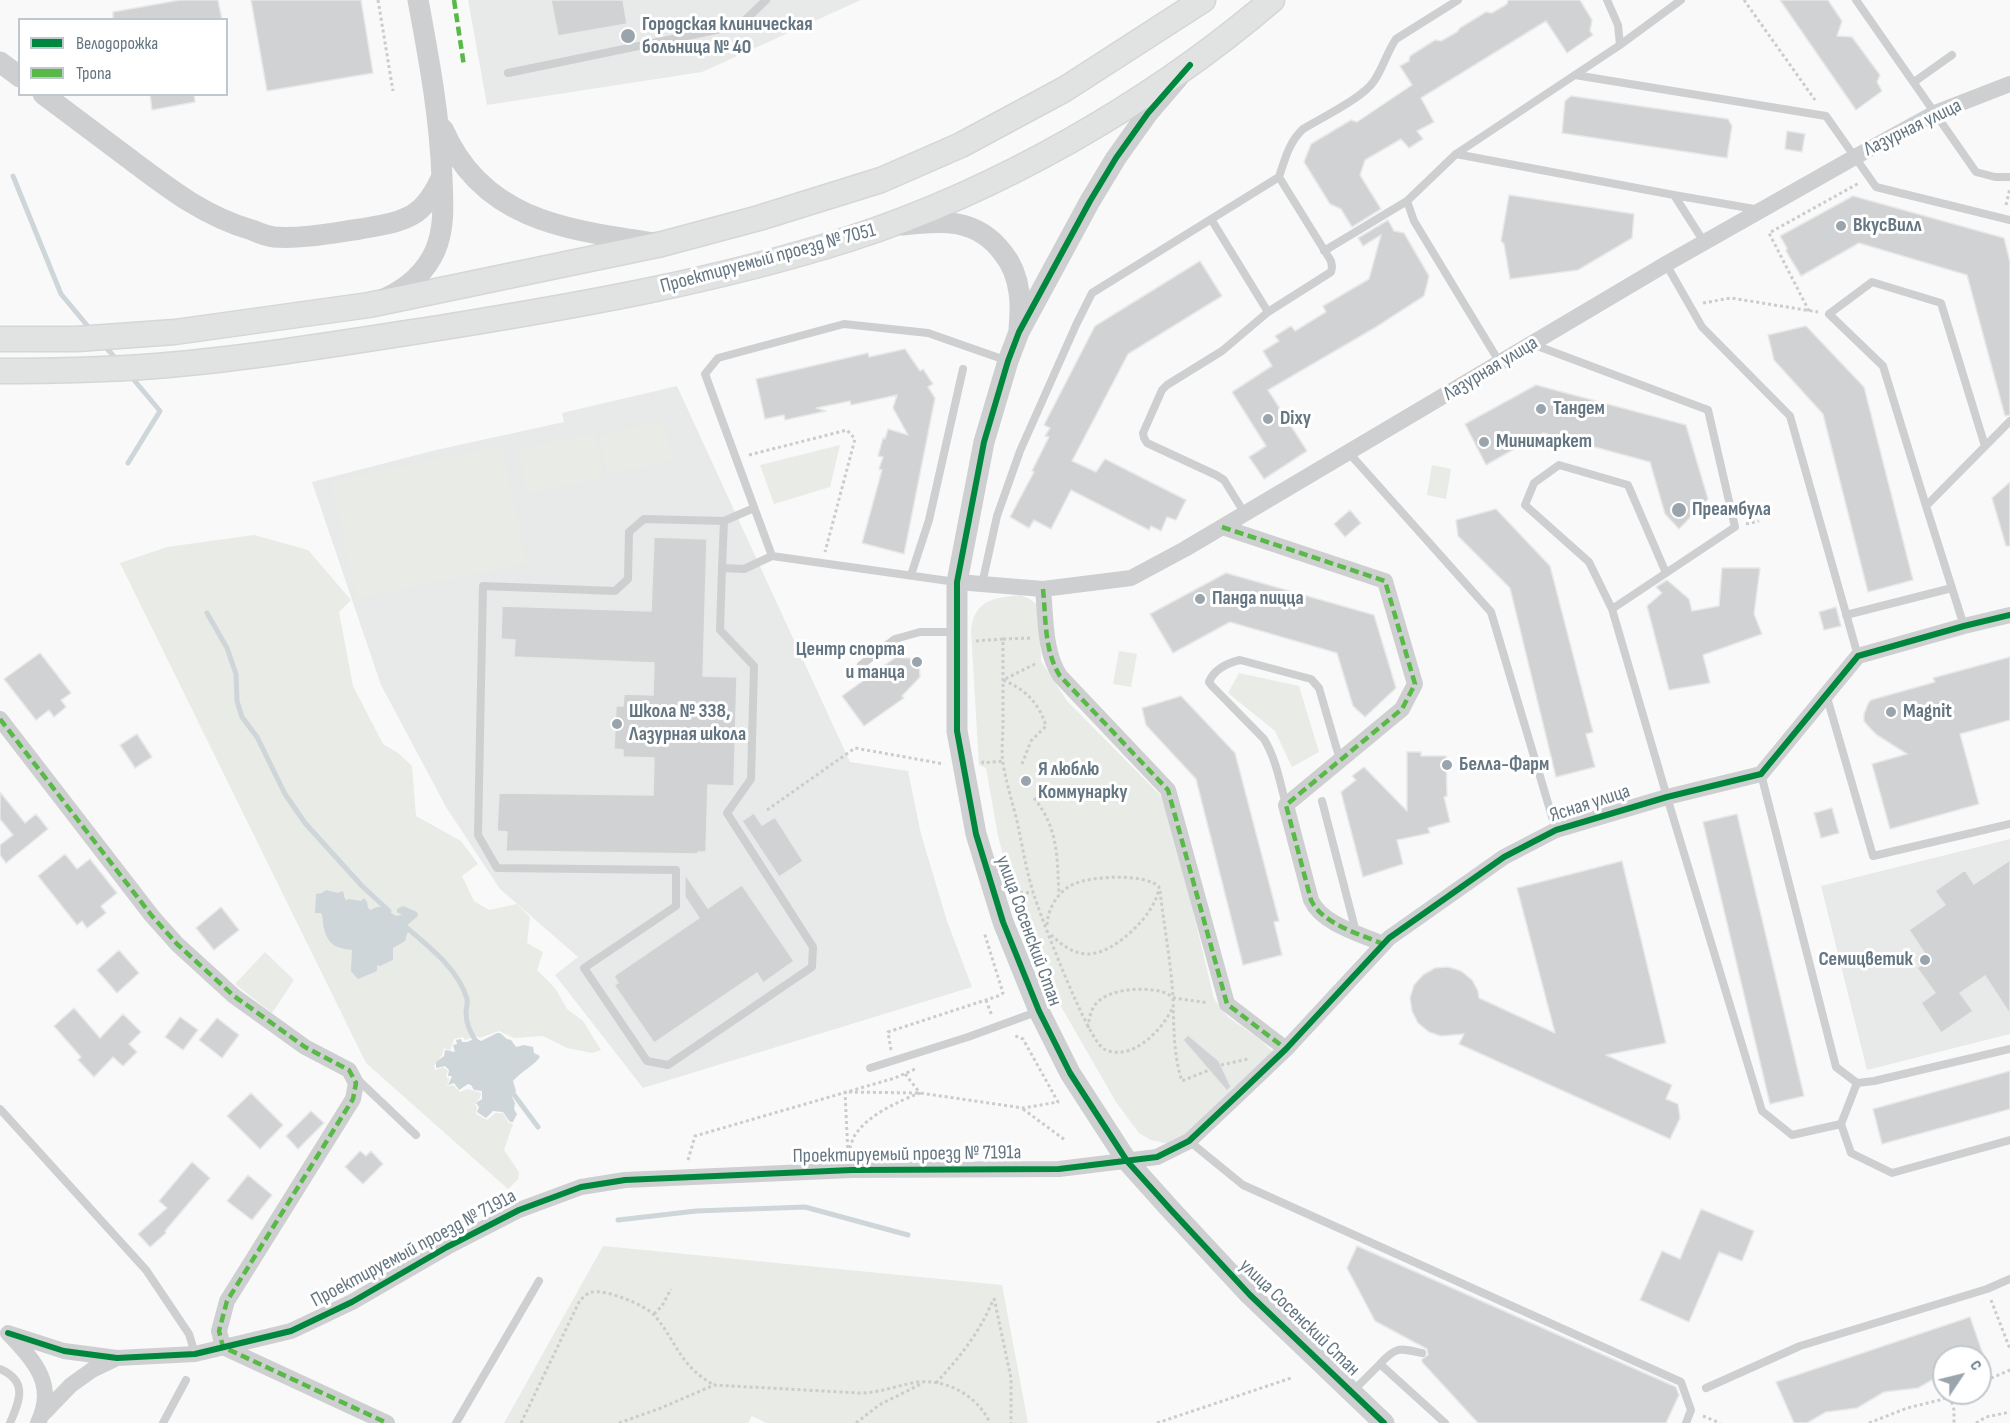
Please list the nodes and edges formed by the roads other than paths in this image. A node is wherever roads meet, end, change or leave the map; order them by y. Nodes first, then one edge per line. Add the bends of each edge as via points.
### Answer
1 (418, 0) edge
2 (766, 0) edge
3 (1203, 0) edge
4 (1272, 0) edge
5 (1458, 0) edge
6 (1607, 0) edge
7 (1681, 0) edge
8 (1856, 0) edge
9 (1620, 45) junction
10 (1952, 55) dead end
11 (0, 62) edge
12 (1190, 64) junction
13 (508, 73) dead end
14 (1575, 75) junction
15 (18, 76) edge
16 (1914, 82) junction
17 (2010, 84) edge
18 (46, 96) edge
19 (1935, 113) junction
20 (439, 120) junction
21 (1456, 154) junction
22 (1855, 157) junction
23 (442, 176) junction
24 (1279, 177) junction
25 (2010, 177) edge
26 (1674, 195) junction
27 (1407, 201) junction
28 (1761, 210) junction
29 (1211, 219) junction
30 (2010, 220) edge
31 (884, 226) junction
32 (1704, 242) junction
33 (662, 244) junction
34 (1324, 251) junction
35 (1666, 264) junction
36 (369, 305) junction
37 (1268, 312) junction
38 (1019, 332) junction
39 (0, 339) edge
40 (1532, 344) junction
41 (1008, 361) junction
42 (1500, 363) junction
43 (963, 369) dead end
44 (0, 371) edge
45 (2010, 421) edge
46 (1985, 446) junction
47 (1349, 453) junction
48 (1926, 506) junction
49 (754, 508) junction
50 (1245, 514) junction
51 (724, 521) junction
52 (1222, 527) junction
53 (772, 556) junction
54 (722, 568) junction
55 (1666, 573) junction
56 (911, 574) junction
57 (957, 582) junction
58 (982, 584) junction
59 (1952, 588) junction
60 (1043, 589) junction
61 (1612, 609) junction
62 (1846, 615) junction
63 (2010, 615) edge
64 (1964, 626) junction
65 (956, 632) junction
66 (1858, 656) junction
67 (861, 665) dead end
68 (1826, 694) junction
69 (0, 719) edge
70 (1340, 760) junction
71 (1761, 774) junction
72 (1667, 797) junction
73 (1322, 801) dead end
74 (1286, 805) junction
75 (2010, 825) edge
76 (1556, 830) junction
77 (1356, 932) junction
78 (1383, 944) junction
79 (1039, 1011) junction
80 (1286, 1049) junction
81 (2010, 1049) edge
82 (870, 1068) dead end
83 (354, 1076) junction
84 (1857, 1083) junction
85 (0, 1109) edge
86 (1841, 1124) junction
87 (416, 1135) dead end
88 (2010, 1140) edge
89 (1189, 1141) junction
90 (1127, 1161) junction
91 (2010, 1279) edge
92 (539, 1281) dead end
93 (3, 1329) edge
94 (223, 1347) junction
95 (1422, 1353) dead end
96 (195, 1354) junction
97 (117, 1358) junction
98 (1380, 1364) junction
99 (0, 1368) edge
100 (186, 1380) dead end
101 (1706, 1388) dead end
102 (1352, 1393) junction
103 (40, 1419) edge
104 (10, 1423) edge
105 (163, 1423) edge
106 (387, 1423) edge
107 (456, 1423) edge
108 (1384, 1423) edge
109 (1445, 1423) edge
110 (1686, 1423) edge

1 - 20 street
2 - 13 lane via 740,25
3 - 33 main road via 1065,89 923,163 827,198
4 - 12 main road, Проектируемый проезд № 7051
5 - 24 lane via 1396,39 1365,91 1296,135
6 - 9 lane via 1618,25
7 - 9 lane
8 - 16 lane
9 - 14 lane
10 - 16 lane
11 - 15 street
12 - 31 main road, Проектируемый проезд № 7051 via 1102,121 991,182
12 - 38 street via 1116,158
14 - 21 lane
14 - 22 lane via 1826,116
16 - 19 lane
17 - 19 street, Лазурная улица
18 - 23 street via 179,195 226,223 272,237 335,233 404,220 427,204
19 - 22 street, Лазурная улица
19 - 25 lane via 1976,172
20 - 23 street
20 - 33 street via 460,160 482,186 508,206 556,226
21 - 26 lane
21 - 27 lane
22 - 28 street, Лазурная улица
22 - 30 lane via 1876,187
23 - 36 street via 443,220 425,268 398,292
24 - 29 lane
24 - 34 lane
26 - 28 lane
26 - 32 lane
27 - 34 lane
27 - 42 lane via 1414,220
28 - 32 street, Лазурная улица
29 - 37 lane
29 - 58 lane via 1092,293 1020,451 997,516
31 - 38 street via 947,222 987,236 1007,258 1015,274
31 - 44 main road, Проектируемый проезд № 7051 via 755,266 637,294 369,339 158,366
32 - 35 street, Лазурная улица
33 - 36 main road
34 - 37 lane via 1331,272
35 - 40 street, Лазурная улица
35 - 62 lane via 1702,327 1790,416
36 - 39 main road via 109,338
37 - 50 lane via 1222,351 1167,385 1143,433 1147,443 1224,480
38 - 41 street, улица Сосенский Стан
40 - 42 street, Лазурная улица
40 - 55 lane via 1708,410 1735,527
41 - 49 lane via 928,333 844,324 718,358 705,374
41 - 57 street, улица Сосенский Стан via 984,442
42 - 47 street, Лазурная улица
43 - 56 lane via 929,520
45 - 46 lane
46 - 48 lane
46 - 48 lane via 1941,303 1872,282 1829,314 1883,366
47 - 50 street, Лазурная улица
47 - 76 lane via 1491,612
48 - 59 lane
49 - 51 lane
49 - 53 lane
50 - 52 street, Лазурная улица
51 - 54 lane
51 - 54 lane via 644,519 629,532 628,579 615,591 483,586 478,835 497,868 676,870 676,906 584,968 647,1061 668,1065 812,967 813,947 727,813 751,779 754,666 720,630
52 - 60 street, Лазурная улица via 1131,578
52 - 70 street via 1385,581 1415,684 1402,709
53 - 54 lane via 744,569
53 - 56 lane
55 - 61 lane
55 - 61 lane via 1628,485 1559,465 1534,483 1525,505 1589,562
56 - 57 lane
57 - 58 street, Лазурная улица
57 - 65 street, улица Сосенский Стан
58 - 60 street, Лазурная улица
59 - 62 lane
59 - 64 lane
60 - 80 street via 1048,643 1055,668 1168,790 1227,1004
61 - 72 lane
62 - 66 lane
63 - 64 street
64 - 66 street
65 - 67 lane via 920,632 895,639
65 - 79 street, улица Сосенский Стан via 957,731 976,834 1003,922
66 - 68 street
68 - 71 street
68 - 75 lane via 1873,856
69 - 83 street via 177,944 234,996 305,1047 344,1066
70 - 74 street
70 - 74 lane via 1316,682 1240,660 1215,672 1209,682 1270,748
71 - 72 street, Ясная улица
71 - 84 lane via 1836,1067
72 - 76 street, Ясная улица
72 - 86 lane via 1762,1112 1792,1135
73 - 77 lane
74 - 77 street via 1316,910
76 - 78 street, Ясная улица via 1504,857
77 - 78 street
78 - 80 street, Ясная улица
79 - 82 lane
79 - 90 street, улица Сосенский Стан via 1070,1073
80 - 89 street, Ясная улица
81 - 84 lane
83 - 87 lane
83 - 94 street via 356,1090 352,1100 227,1301 219,1331
84 - 86 lane
85 - 96 lane via 147,1270 189,1334
86 - 88 lane via 1851,1153 1892,1173
89 - 90 street, Ясная улица via 1157,1157
89 - 110 lane via 1243,1185 1681,1382 1691,1410
90 - 94 street, Проектируемый проезд № 7191а via 1059,1168 852,1170 636,1179 581,1187 519,1210 291,1331
90 - 102 street, улица Сосенский Стан via 1210,1254
91 - 101 lane via 1800,1346
92 - 107 lane
93 - 97 street, Проектируемый проезд № 7191а via 64,1351
93 - 103 street via 29,1356 42,1377 45,1396
94 - 96 street, Проектируемый проезд № 7191а
94 - 106 street
95 - 98 lane via 1401,1348
96 - 97 street, Проектируемый проезд № 7191а
97 - 103 street, Проектируемый проезд № 7191а via 71,1385
98 - 102 lane
98 - 109 lane
99 - 104 lane via 11,1373 19,1386 20,1401
100 - 105 lane
102 - 108 street, улица Сосенский Стан

